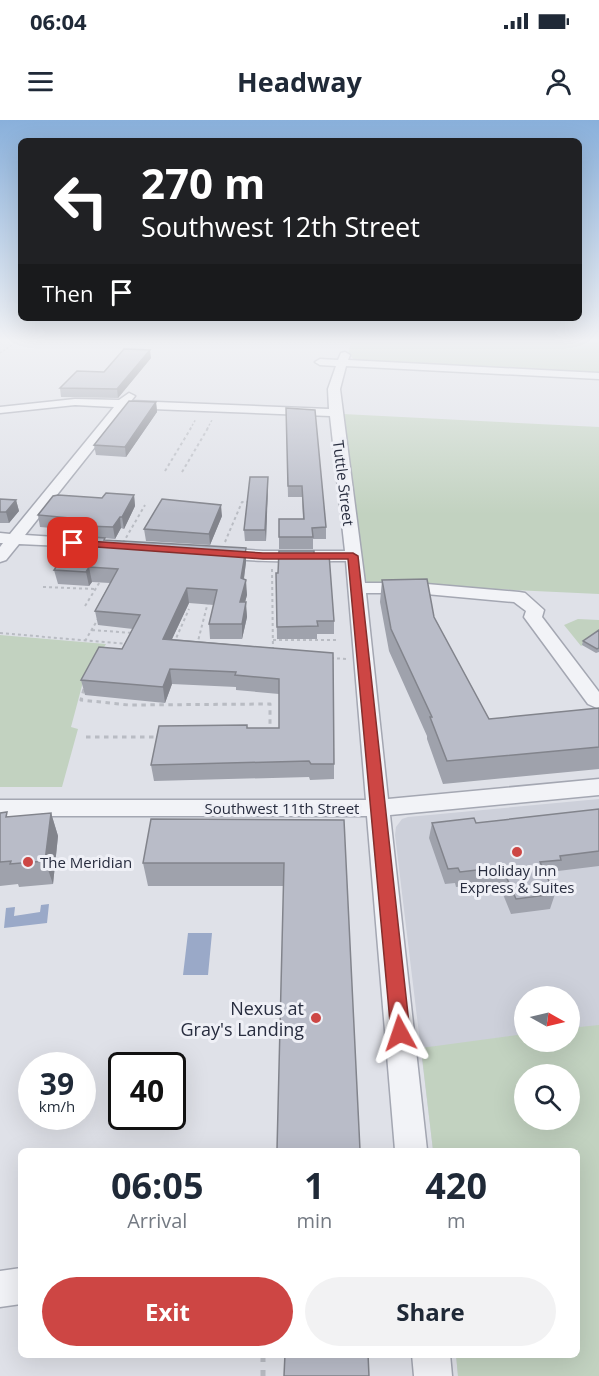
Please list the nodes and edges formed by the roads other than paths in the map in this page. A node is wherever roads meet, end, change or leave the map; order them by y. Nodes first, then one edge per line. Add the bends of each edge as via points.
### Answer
1 (334, 398) edge
2 (127, 399) junction
3 (0, 410) edge
4 (335, 412) junction
5 (7, 539) edge
6 (122, 545) edge
7 (207, 553) edge
8 (353, 556) junction
9 (0, 557) edge
10 (357, 588) junction
11 (599, 703) edge
12 (599, 787) edge
13 (0, 808) edge
14 (380, 808) junction
15 (411, 1148) edge
16 (18, 1286) edge
17 (0, 1289) edge
18 (432, 1358) edge
19 (434, 1376) edge

1 - 4 street, Tuttle Street
2 - 3 street
2 - 4 street
2 - 5 street
4 - 8 street, Tuttle Street
5 - 6 street
5 - 9 street
7 - 8 street
8 - 10 street, Tuttle Street
10 - 11 street via 415,588 519,597 536,610 533,617
10 - 14 street, Tuttle Street
12 - 14 street, Southwest 11th Street
13 - 14 street, Southwest 11th Street
14 - 15 street, Tuttle Street
16 - 17 street
18 - 19 street

